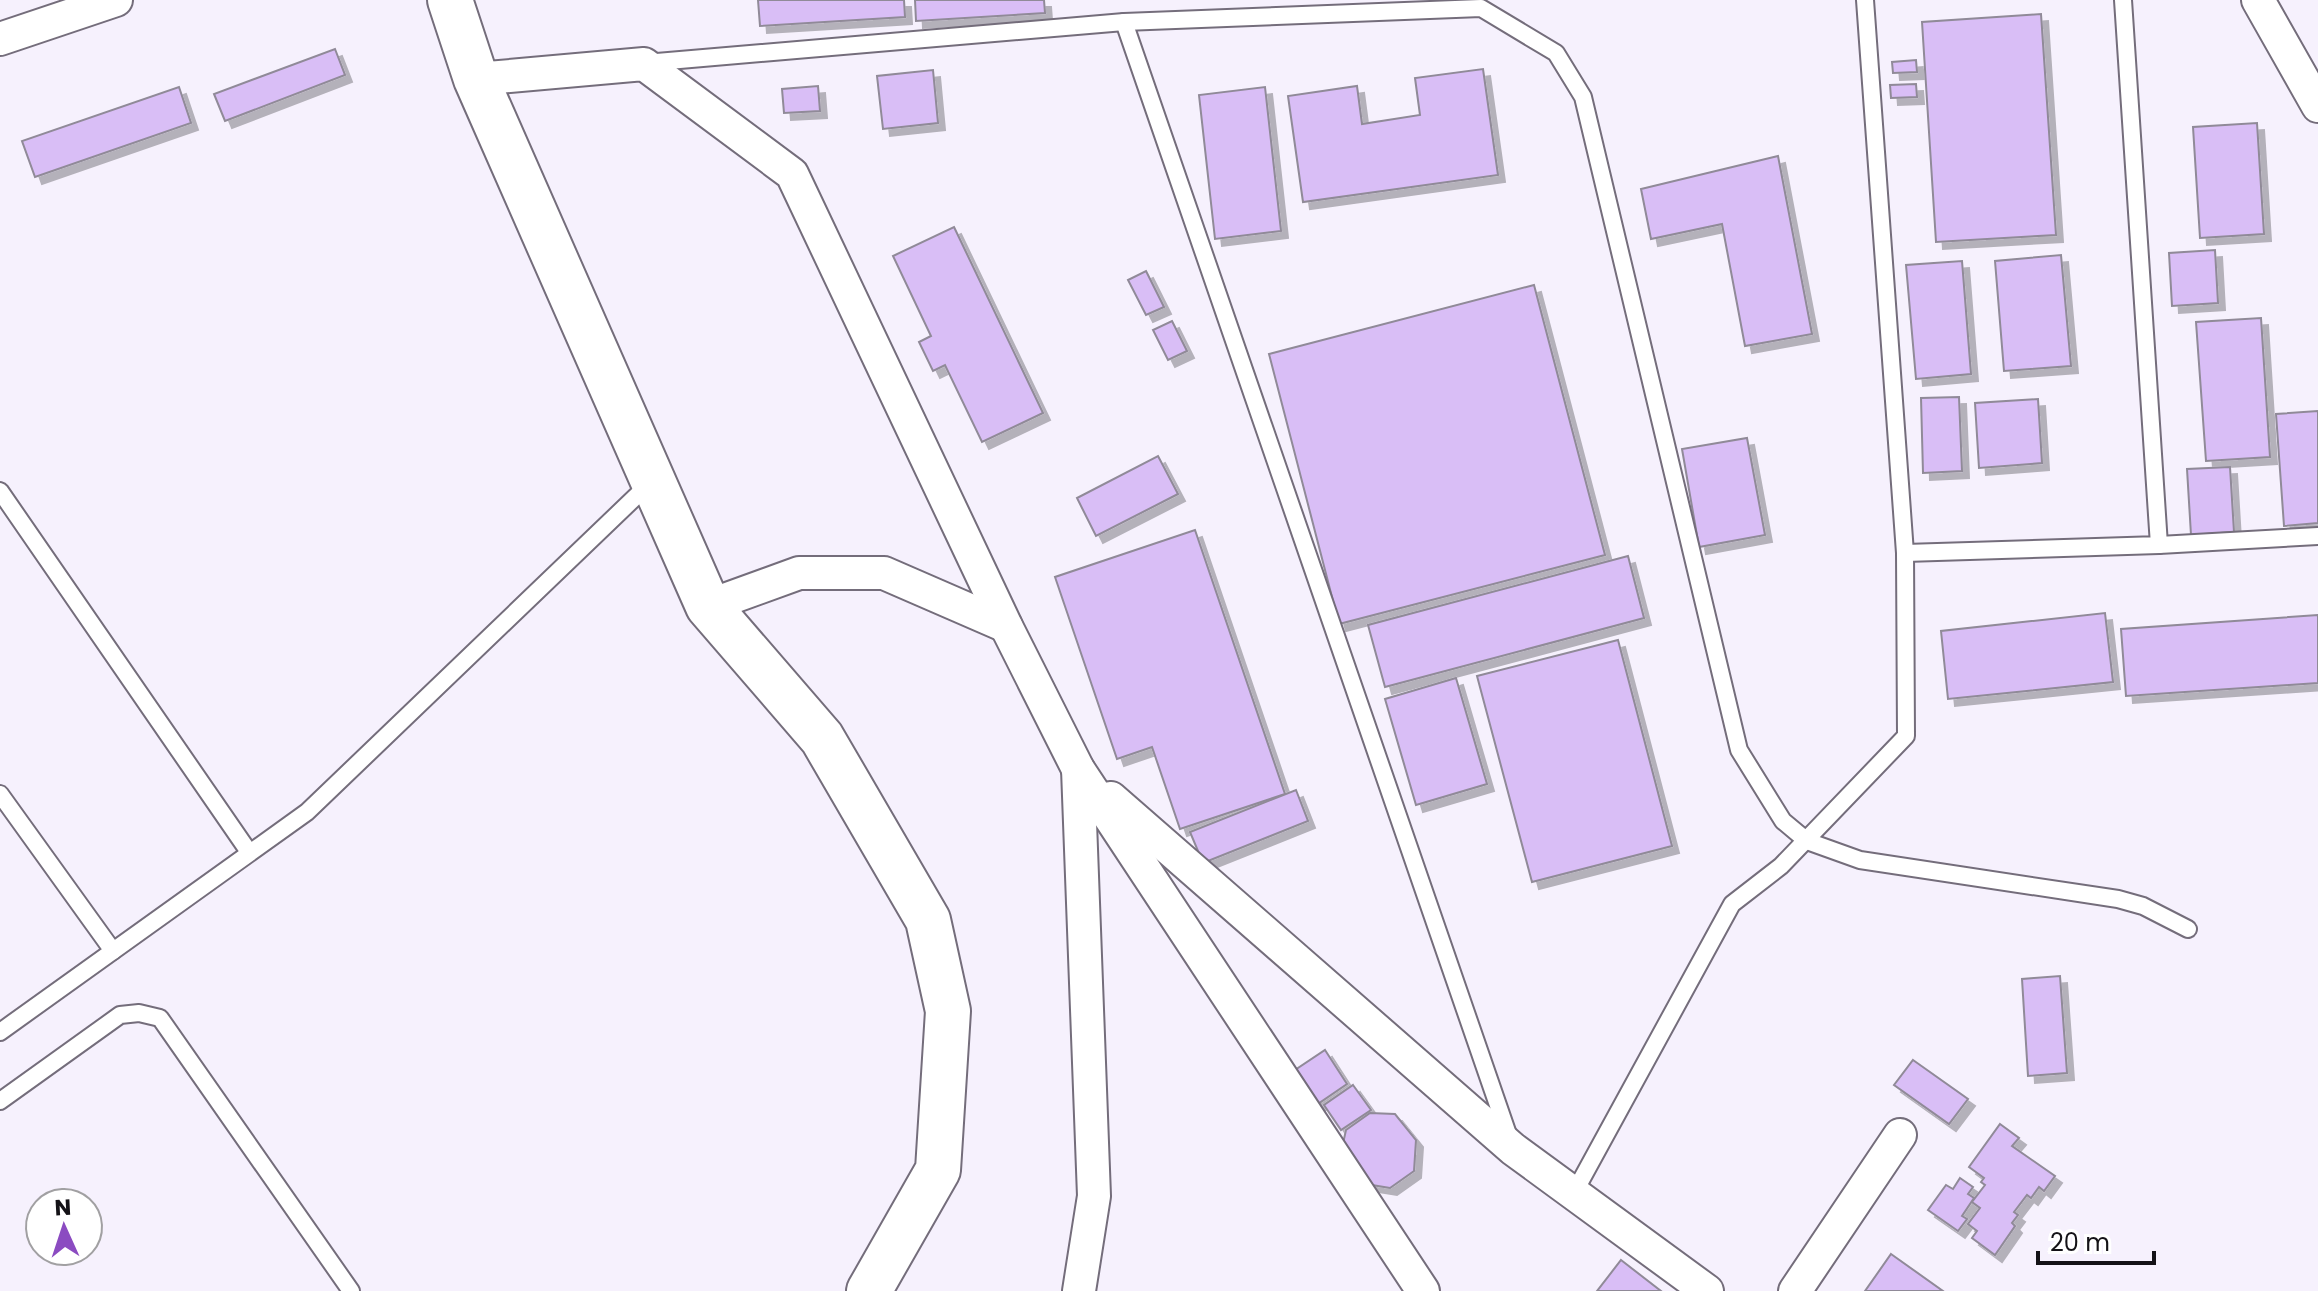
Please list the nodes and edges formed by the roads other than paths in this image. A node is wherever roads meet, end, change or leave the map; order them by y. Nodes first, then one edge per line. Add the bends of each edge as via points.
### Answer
1 (116, 0) edge
2 (450, 0) edge
3 (1865, 0) edge
4 (2123, 0) edge
5 (2258, 0) edge
6 (67, 7) edge
7 (1124, 22) junction
8 (0, 39) edge
9 (644, 64) junction
10 (476, 79) junction
11 (2318, 106) edge
12 (653, 480) junction
13 (0, 491) edge
14 (2318, 536) edge
15 (2159, 545) junction
16 (1905, 553) junction
17 (708, 606) junction
18 (1006, 626) junction
19 (1078, 769) junction
20 (0, 794) edge
21 (1807, 841) junction
22 (249, 852) junction
23 (2188, 929) dead end
24 (113, 951) junction
25 (0, 1032) edge
26 (0, 1101) edge
27 (1900, 1135) dead end
28 (1513, 1149) junction
29 (1574, 1193) junction
30 (351, 1291) edge
31 (869, 1291) edge
32 (1079, 1291) edge
33 (1423, 1291) edge
34 (1707, 1291) edge
35 (1795, 1291) edge

1 - 6 street
2 - 10 street
3 - 16 lane
4 - 15 lane
5 - 11 street
6 - 8 street
7 - 9 lane
7 - 21 lane via 1481,8 1556,53 1583,97 1739,750 1783,821
7 - 28 lane
9 - 10 street
9 - 18 street via 792,174
10 - 12 street
12 - 17 street
12 - 22 lane via 319,802
13 - 22 lane
14 - 15 lane
15 - 16 lane
16 - 21 lane via 1906,736
17 - 18 street via 799,573 884,573
17 - 31 street via 822,738 928,920 948,1011 938,1170
18 - 19 street
19 - 28 street
19 - 32 street via 1094,1196
19 - 33 street
20 - 24 lane
21 - 23 lane via 1860,860 2118,899
21 - 29 lane via 1732,904
22 - 24 lane
24 - 25 lane
26 - 30 lane via 120,1015 160,1018
27 - 35 street
28 - 29 street
29 - 34 street

